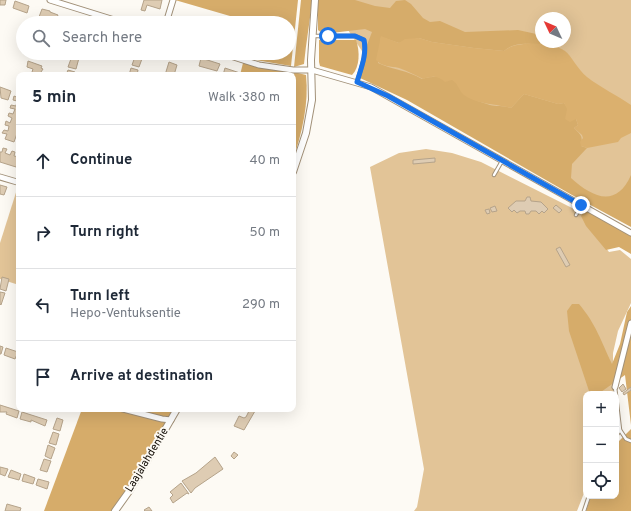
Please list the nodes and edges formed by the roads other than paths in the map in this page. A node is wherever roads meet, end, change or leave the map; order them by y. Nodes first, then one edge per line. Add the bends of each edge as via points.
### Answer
1 (50, 0) edge
2 (173, 0) edge
3 (315, 0) edge
4 (101, 16) edge
5 (168, 16) edge
6 (313, 36) junction
7 (243, 60) edge
8 (312, 70) junction
9 (357, 82) junction
10 (502, 161) junction
11 (296, 163) edge
12 (494, 175) dead end
13 (0, 177) edge
14 (16, 182) edge
15 (581, 205) junction
16 (576, 214) dead end
17 (631, 233) edge
18 (631, 323) edge
19 (615, 387) joint
20 (135, 412) edge
21 (175, 412) edge
22 (171, 420) junction
23 (620, 430) joint
24 (631, 440) edge
25 (588, 499) edge
26 (115, 511) edge
27 (584, 511) edge

1 - 4 street
2 - 5 street
3 - 6 street
6 - 8 street
6 - 9 lane via 355,36 364,40 364,60
7 - 8 street via 292,70
8 - 9 street
8 - 11 street via 312,100 306,133
9 - 10 street via 388,96
10 - 12 lane
10 - 15 street
13 - 14 street
15 - 16 lane
15 - 17 street
18 - 19 street
19 - 23 lane
20 - 22 street
21 - 22 street, Laajalahdentie
22 - 26 street, Laajalahdentie
23 - 24 lane via 626,439
25 - 27 lane

